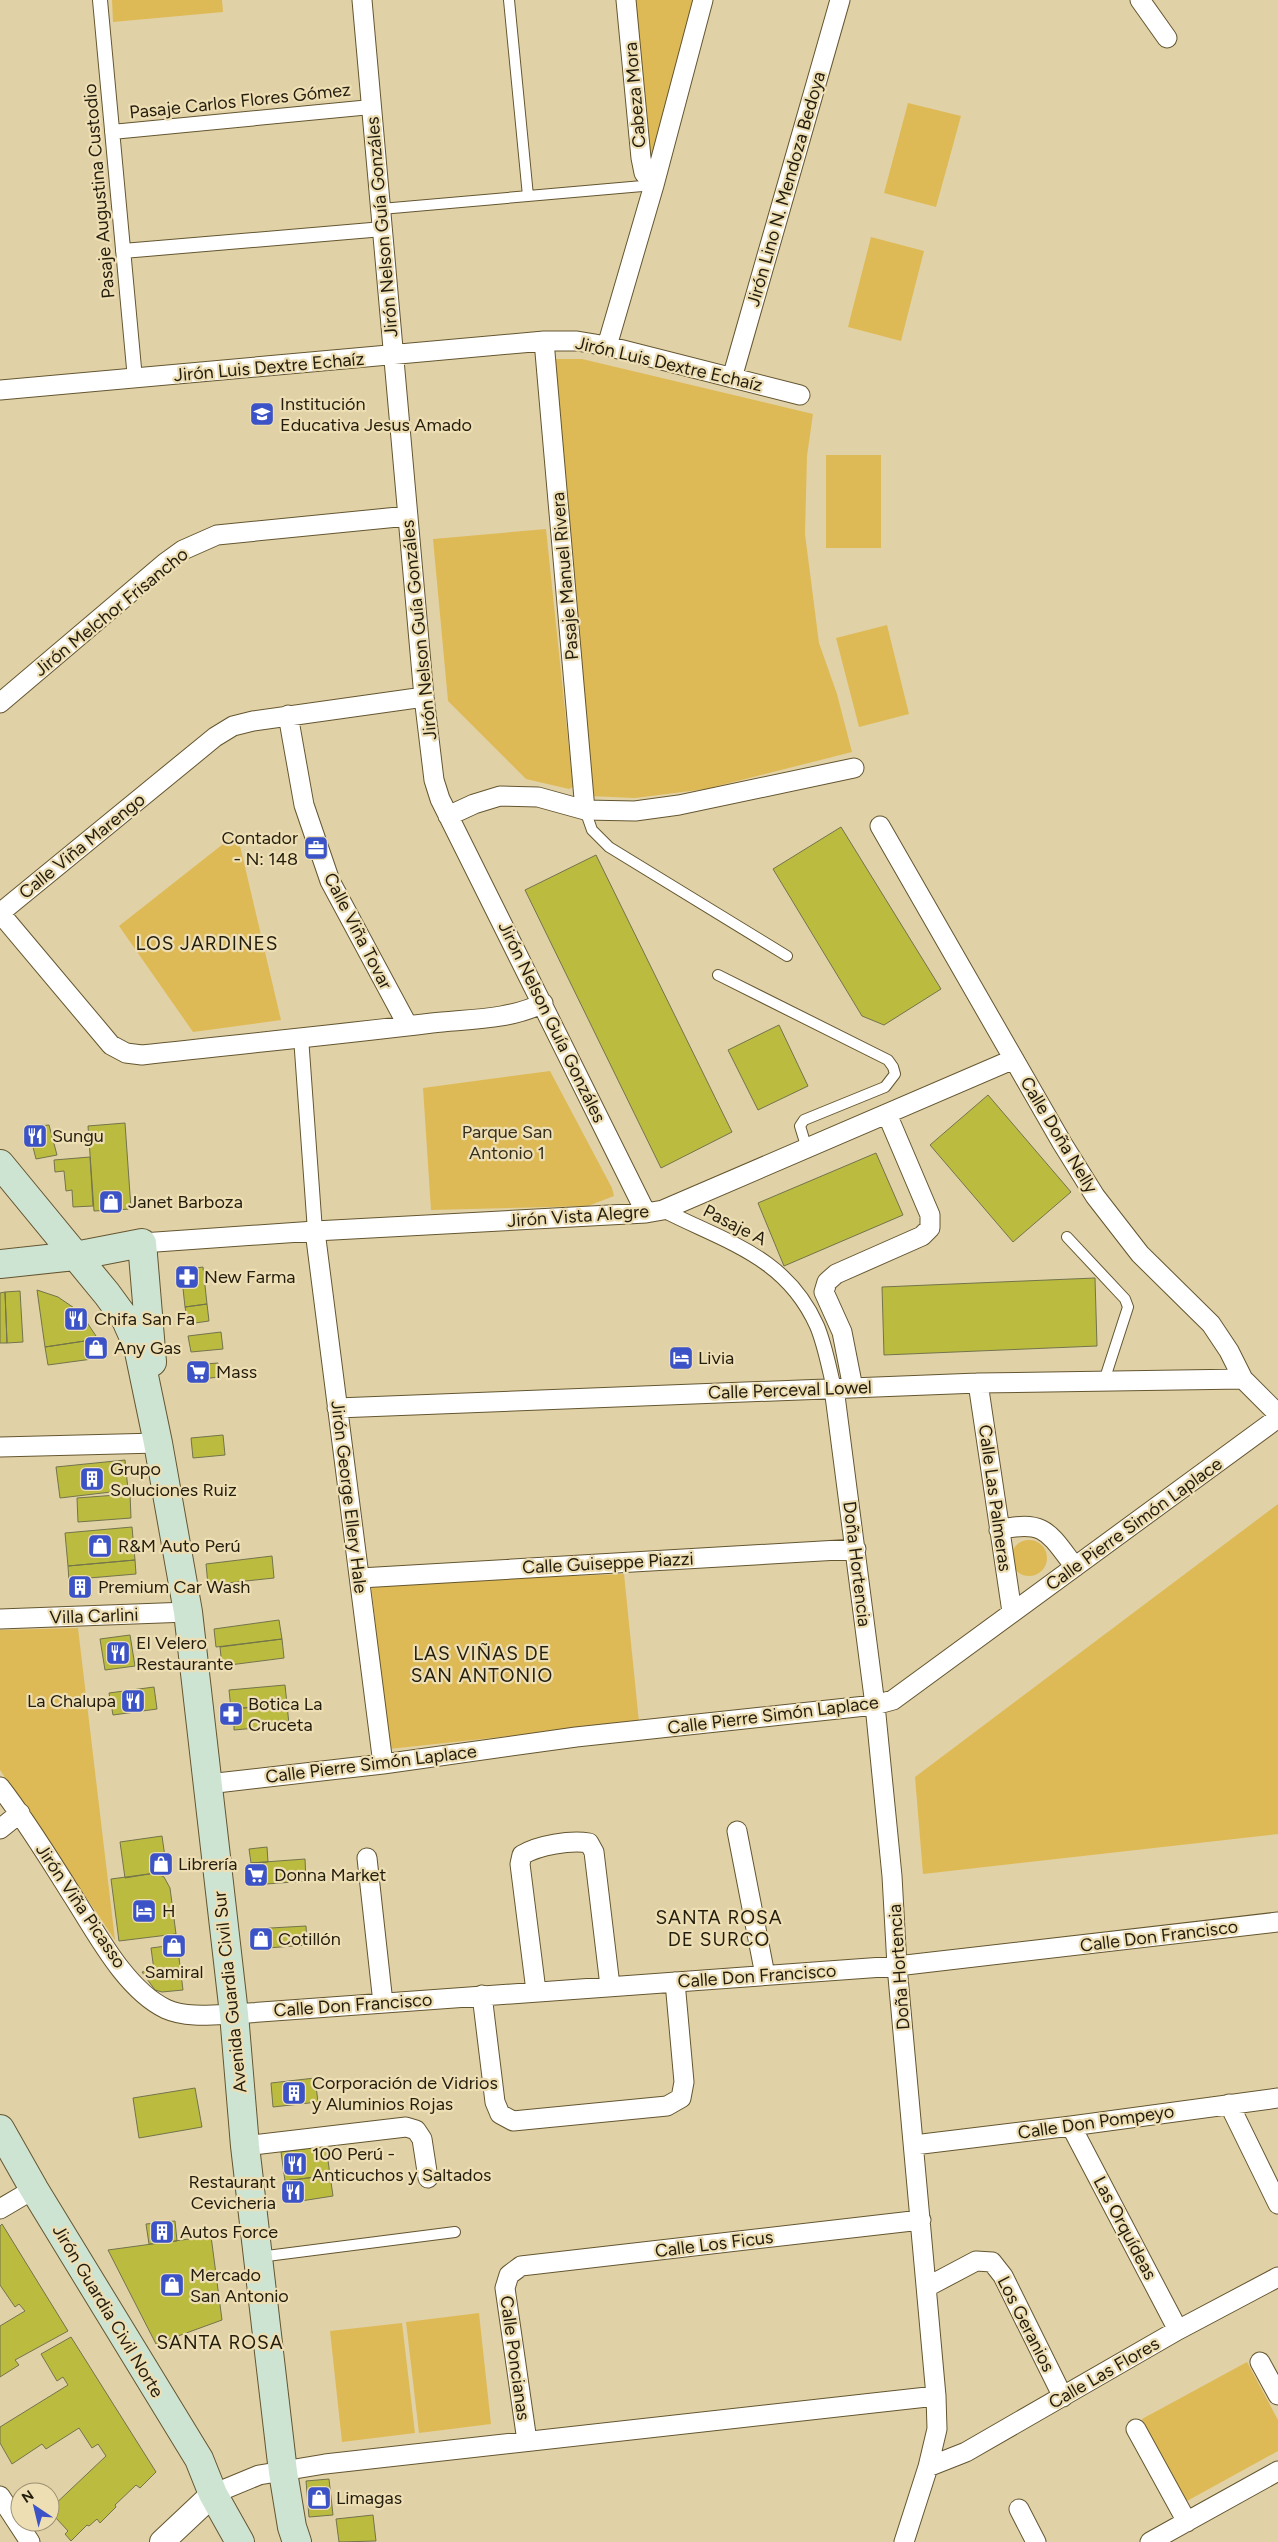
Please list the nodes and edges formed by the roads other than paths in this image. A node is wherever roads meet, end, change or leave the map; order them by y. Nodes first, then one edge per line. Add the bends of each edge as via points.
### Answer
1 (100, 0) edge
2 (362, 0) edge
3 (509, 0) edge
4 (626, 0) edge
5 (703, 0) edge
6 (840, 0) edge
7 (1140, 0) edge
8 (1167, 38) dead end
9 (372, 107) junction
10 (112, 132) junction
11 (654, 185) junction
12 (528, 196) junction
13 (381, 209) junction
14 (382, 229) junction
15 (123, 251) junction
16 (544, 342) junction
17 (608, 346) junction
18 (394, 356) junction
19 (732, 378) junction
20 (135, 379) junction
21 (0, 390) edge
22 (800, 395) dead end
23 (408, 516) junction
24 (424, 697) junction
25 (0, 704) edge
26 (288, 715) junction
27 (854, 768) dead end
28 (585, 810) junction
29 (448, 816) junction
30 (880, 826) dead end
31 (0, 913) edge
32 (787, 956) dead end
33 (718, 975) dead end
34 (543, 1003) junction
35 (408, 1026) junction
36 (301, 1037) junction
37 (1014, 1059) junction
38 (887, 1114) junction
39 (807, 1148) junction
40 (0, 1164) edge
41 (655, 1211) junction
42 (315, 1231) junction
43 (1067, 1237) dead end
44 (142, 1243) junction
45 (75, 1256) junction
46 (0, 1264) edge
47 (1243, 1379) junction
48 (1104, 1381) junction
49 (978, 1383) junction
50 (834, 1388) junction
51 (853, 1388) junction
52 (338, 1408) junction
53 (1278, 1414) edge
54 (1278, 1418) edge
55 (158, 1443) junction
56 (0, 1447) edge
57 (1000, 1530) junction
58 (856, 1548) junction
59 (1075, 1567) junction
60 (360, 1578) junction
61 (188, 1612) junction
62 (1012, 1612) junction
63 (0, 1619) edge
64 (875, 1705) junction
65 (383, 1764) junction
66 (208, 1784) junction
67 (0, 1787) edge
68 (20, 1813) junction
69 (0, 1830) edge
70 (738, 1831) dead end
71 (366, 1858) dead end
72 (1278, 1922) edge
73 (897, 1966) junction
74 (765, 1975) junction
75 (675, 1982) junction
76 (610, 1986) junction
77 (536, 1992) junction
78 (482, 1995) junction
79 (382, 2002) junction
80 (234, 2014) junction
81 (1278, 2098) edge
82 (1229, 2104) junction
83 (1072, 2126) junction
84 (0, 2129) edge
85 (914, 2145) junction
86 (245, 2146) junction
87 (428, 2178) dead end
88 (34, 2189) junction
89 (1278, 2204) edge
90 (0, 2209) edge
91 (922, 2220) junction
92 (455, 2232) dead end
93 (259, 2257) junction
94 (509, 2275) joint
95 (1278, 2277) edge
96 (927, 2287) junction
97 (1178, 2330) junction
98 (1260, 2362) dead end
99 (1278, 2395) edge
100 (936, 2396) junction
101 (1063, 2397) junction
102 (1136, 2429) dead end
103 (526, 2441) junction
104 (928, 2467) junction
105 (1278, 2471) edge
106 (283, 2472) junction
107 (213, 2494) junction
108 (0, 2496) edge
109 (1019, 2509) dead end
110 (1187, 2522) junction
111 (30, 2542) edge
112 (162, 2542) edge
113 (240, 2542) edge
114 (297, 2542) edge
115 (904, 2542) edge
116 (1036, 2542) edge
117 (1150, 2542) edge

1 - 10 street, Pasaje Augustina Custodio
2 - 9 street, Jirón Nelson Guía Gonzáles
3 - 12 lane
4 - 11 street, Cabeza Mora via 641,158 644,173
5 - 11 street
6 - 19 street, Jirón Lino N. Mendoza Bedoya
7 - 8 street
9 - 10 street, Pasaje Carlos Flores Gómez
9 - 13 street, Jirón Nelson Guía Gonzáles
10 - 15 street, Pasaje Augustina Custodio
11 - 12 lane
11 - 17 street
12 - 13 lane
13 - 14 street, Jirón Nelson Guía Gonzáles
14 - 15 street
14 - 18 street, Jirón Nelson Guía Gonzáles
15 - 20 street, Pasaje Augustina Custodio
16 - 17 street, Jirón Luis Dextre Echaíz via 577,341
16 - 18 street, Jirón Luis Dextre Echaíz
16 - 28 street, Pasaje Manuel Rivera
17 - 19 street, Jirón Luis Dextre Echaíz
18 - 20 street, Jirón Luis Dextre Echaíz
18 - 23 street, Jirón Nelson Guía Gonzáles
19 - 22 street, Jirón Luis Dextre Echaíz
20 - 21 street, Jirón Luis Dextre Echaíz
23 - 24 street, Jirón Nelson Guía Gonzáles
23 - 25 street, Jirón Melchor Frisancho via 235,532 202,540 165,563
24 - 26 street, Calle Viña Marengo
24 - 29 street, Jirón Nelson Guía Gonzáles via 434,780
26 - 31 street, Calle Viña Marengo via 233,726 215,737
26 - 35 street, Calle Viña Tovar via 304,805 330,882
27 - 28 street via 678,805 635,810
28 - 29 street via 538,797 500,796
28 - 32 lane via 592,830 609,847
29 - 34 street, Jirón Nelson Guía Gonzáles
30 - 37 street, Calle Doña Nelly
31 - 36 street, Calle Viña Marengo via 112,1046 126,1053 142,1055
33 - 39 lane via 888,1060 893,1066 895,1074 885,1087 804,1120 800,1133
34 - 35 street, Calle Viña Marengo via 512,1014
34 - 41 street, Jirón Nelson Guía Gonzáles
35 - 36 street, Calle Viña Marengo
36 - 42 street
37 - 38 street, Jirón Vista Alegre
37 - 47 street, Calle Doña Nelly via 1095,1196 1140,1254 1211,1324
38 - 39 street, Jirón Vista Alegre
38 - 51 street via 930,1215 930,1228 922,1236 836,1274 827,1282 824,1292 842,1332
39 - 41 street, Jirón Vista Alegre
40 - 45 main road, Avenida Guardia Civil Sur
41 - 42 street, Jirón Vista Alegre
41 - 50 street, Pasaje A via 748,1250 762,1258 789,1283 817,1327
42 - 44 street, Jirón Vista Alegre
42 - 52 street, Jirón George Ellery Hale
43 - 48 lane via 1125,1299 1128,1307
44 - 45 main road
44 - 55 main road, Avenida Guardia Civil Sur
45 - 46 main road
45 - 55 main road, Avenida Guardia Civil Sur via 126,1320 138,1347
47 - 48 street, Calle Perceval Lowel
47 - 53 street, Calle Doña Nelly
48 - 49 street, Calle Perceval Lowel
49 - 51 street, Calle Perceval Lowel
49 - 57 street, Calle Las Palmeras
50 - 51 street, Calle Perceval Lowel
50 - 52 street, Calle Perceval Lowel
50 - 58 street, Doña Hortencia
52 - 60 street, Jirón George Ellery Hale
54 - 59 street, Calle Pierre Simón Laplace
55 - 56 street
55 - 61 main road, Avenida Guardia Civil Sur
57 - 59 street via 1021,1525 1035,1527 1049,1534
57 - 62 street, Calle Las Palmeras
58 - 60 street, Calle Guiseppe Piazzi
58 - 64 street, Doña Hortencia
59 - 62 street, Calle Pierre Simón Laplace
60 - 65 street, Jirón George Ellery Hale
61 - 63 street, Villa Carlini
61 - 66 main road, Avenida Guardia Civil Sur
62 - 64 street, Calle Pierre Simón Laplace via 893,1700
64 - 65 street, Calle Pierre Simón Laplace via 576,1737
64 - 73 street, Doña Hortencia via 892,1876
65 - 66 street, Calle Pierre Simón Laplace
66 - 80 main road, Avenida Guardia Civil Sur
67 - 68 street, Jirón Viña Picasso
68 - 69 street
68 - 80 street, Jirón Viña Picasso via 115,1962 142,1992 167,2009 204,2015
70 - 74 street
71 - 79 street
72 - 73 street, Calle Don Francisco
73 - 74 street, Calle Don Francisco
73 - 85 street, Doña Hortencia
74 - 75 street, Calle Don Francisco
75 - 76 street, Calle Don Francisco
75 - 78 street via 684,2082 681,2098 667,2106 512,2121 500,2114 494,2102
76 - 77 street, Calle Don Francisco
76 - 77 street via 594,1852 589,1843 580,1842 532,1849 522,1855 520,1864
77 - 78 street, Calle Don Francisco
78 - 79 street, Calle Don Francisco
79 - 80 street, Calle Don Francisco
80 - 86 main road, Avenida Guardia Civil Sur
81 - 82 street, Calle Don Pompeyo
82 - 83 street, Calle Don Pompeyo
82 - 89 street
83 - 85 street, Calle Don Pompeyo
83 - 97 street, Las Orquídeas
84 - 88 main road, Jirón Guardia Civil Norte
85 - 91 street, Doña Hortencia
86 - 87 street via 406,2127 416,2130 422,2140
86 - 93 main road, Avenida Guardia Civil Sur
88 - 90 street
88 - 107 main road, Jirón Guardia Civil Norte via 198,2459
91 - 94 street, Calle Los Ficus via 521,2266
91 - 96 street, Doña Hortencia
92 - 93 lane
93 - 106 main road, Avenida Guardia Civil Sur
94 - 103 street, Calle Poncianas via 505,2288
95 - 97 street, Calle Las Flores
96 - 100 street, Doña Hortencia
96 - 101 street, Los Geranios via 976,2261 992,2262 1004,2276
97 - 101 street, Calle Las Flores
98 - 99 street
100 - 103 street
100 - 104 street, Doña Hortencia via 937,2429
101 - 104 street, Calle Las Flores via 966,2452
102 - 110 street
103 - 106 street
104 - 115 street, Doña Hortencia
105 - 110 street
106 - 107 street via 259,2475
106 - 114 main road, Avenida Guardia Civil Sur
107 - 112 street
107 - 113 main road, Jirón Guardia Civil Norte
108 - 111 street
109 - 116 street
110 - 117 street

